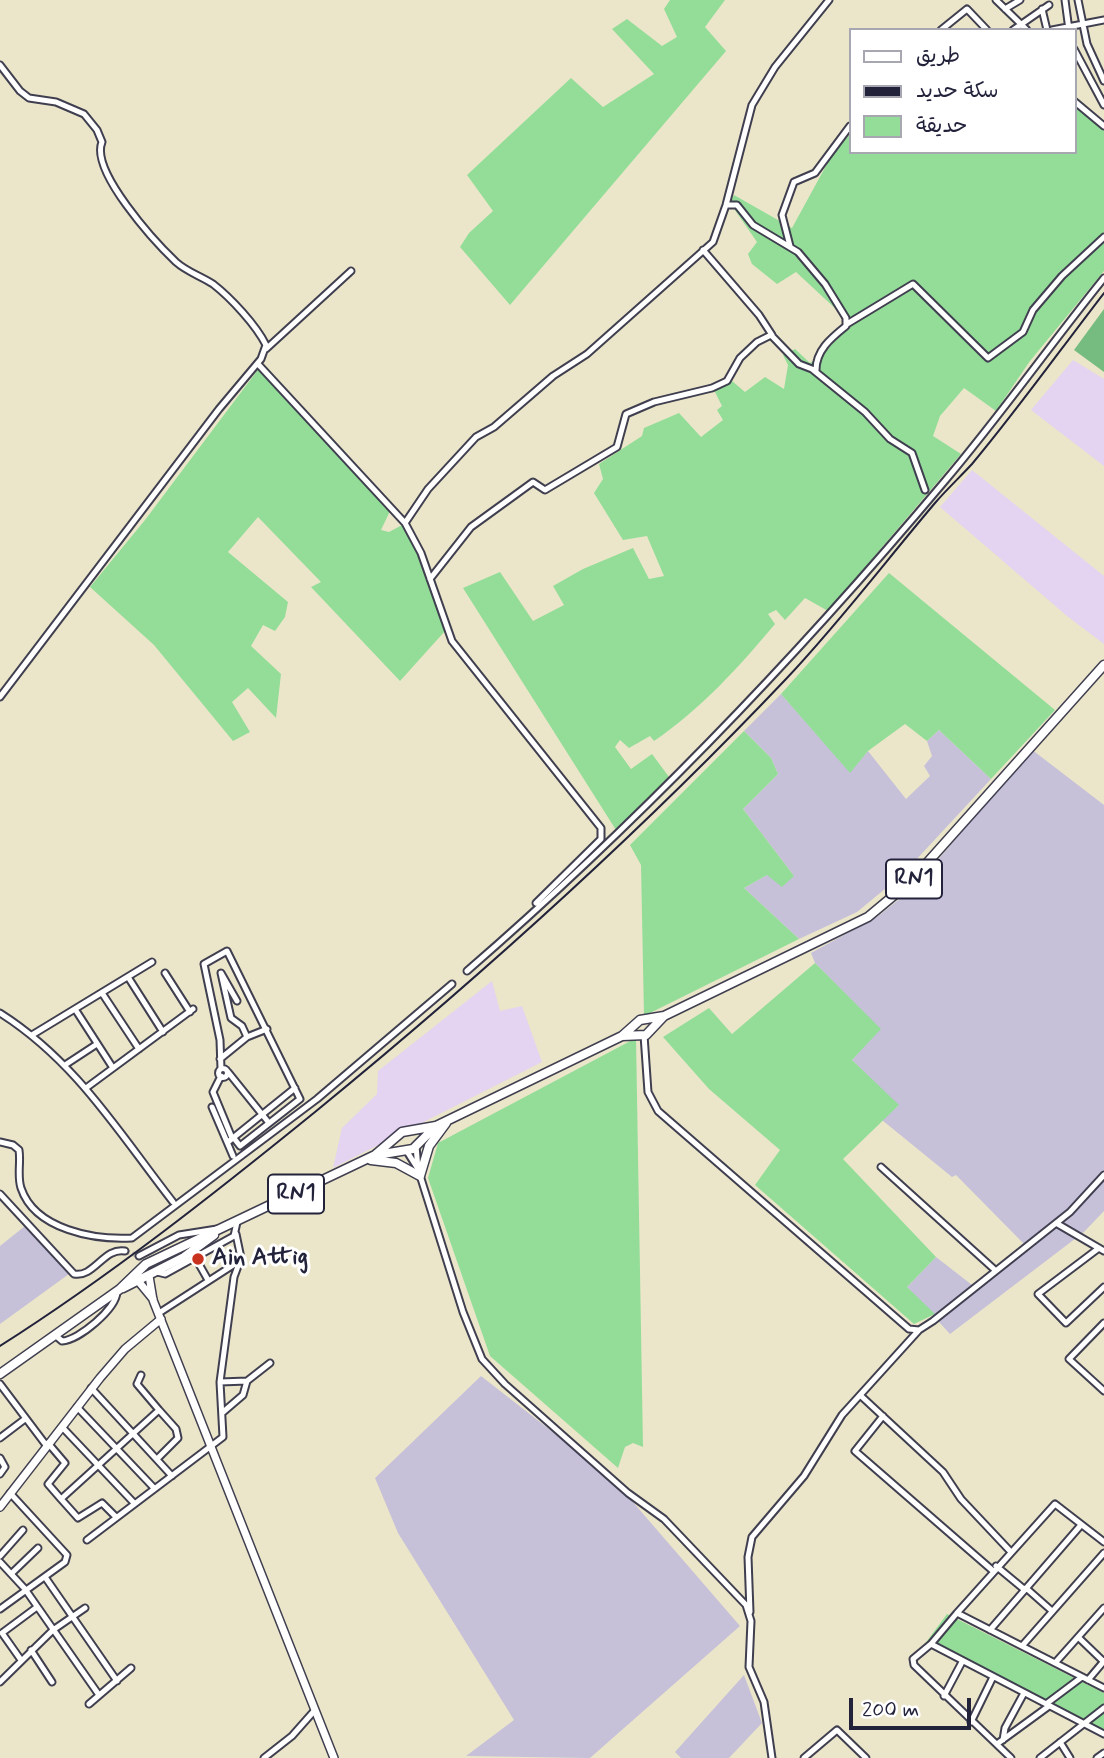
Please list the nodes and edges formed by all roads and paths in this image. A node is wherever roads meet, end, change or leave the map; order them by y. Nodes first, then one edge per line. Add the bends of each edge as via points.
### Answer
1 (829, 0) edge
2 (996, 0) edge
3 (1020, 0) edge
4 (1065, 0) edge
5 (1077, 0) edge
6 (1049, 5) dead end
7 (1005, 9) junction
8 (1042, 9) junction
9 (1104, 20) edge
10 (1020, 23) junction
11 (1082, 24) junction
12 (943, 28) edge
13 (985, 28) edge
14 (1015, 28) edge
15 (1025, 28) edge
16 (1048, 28) edge
17 (1068, 28) edge
18 (1077, 62) edge
19 (0, 65) edge
20 (1102, 73) edge
21 (1104, 81) edge
22 (1076, 103) edge
23 (1104, 105) edge
24 (1104, 126) edge
25 (848, 129) edge
26 (726, 205) junction
27 (784, 230) junction
28 (1104, 237) edge
29 (780, 241) junction
30 (790, 246) junction
31 (704, 250) junction
32 (351, 271) dead end
33 (1104, 278) edge
34 (847, 324) junction
35 (772, 335) junction
36 (266, 349) junction
37 (258, 364) junction
38 (816, 372) junction
39 (925, 490) dead end
40 (405, 523) junction
41 (430, 579) junction
42 (1104, 665) edge
43 (0, 697) edge
44 (536, 903) dead end
45 (152, 962) dead end
46 (467, 971) dead end
47 (165, 973) dead end
48 (128, 977) junction
49 (452, 984) dead end
50 (102, 993) junction
51 (250, 995) junction
52 (237, 1001) junction
53 (228, 1006) junction
54 (75, 1009) junction
55 (0, 1013) edge
56 (649, 1024) junction
57 (267, 1029) junction
58 (639, 1031) junction
59 (163, 1032) junction
60 (32, 1035) junction
61 (247, 1037) junction
62 (97, 1044) junction
63 (139, 1049) junction
64 (220, 1059) junction
65 (65, 1065) junction
66 (113, 1069) junction
67 (221, 1073) junction
68 (86, 1088) junction
69 (295, 1088) junction
70 (212, 1107) dead end
71 (262, 1114) junction
72 (448, 1121) junction
73 (269, 1123) junction
74 (436, 1126) junction
75 (412, 1131) junction
76 (398, 1137) junction
77 (231, 1139) junction
78 (0, 1142) edge
79 (417, 1145) junction
80 (405, 1150) junction
81 (375, 1155) junction
82 (233, 1156) dead end
83 (365, 1160) junction
84 (881, 1167) dead end
85 (419, 1172) junction
86 (1104, 1175) edge
87 (0, 1195) edge
88 (173, 1202) dead end
89 (237, 1222) junction
90 (1056, 1223) junction
91 (220, 1231) junction
92 (236, 1234) junction
93 (173, 1238) junction
94 (184, 1243) junction
95 (1101, 1250) edge
96 (125, 1251) dead end
97 (193, 1255) junction
98 (139, 1256) dead end
99 (241, 1260) junction
100 (142, 1267) junction
101 (995, 1270) junction
102 (148, 1277) junction
103 (208, 1280) junction
104 (1104, 1287) edge
105 (118, 1290) junction
106 (160, 1316) junction
107 (1103, 1326) edge
108 (919, 1330) junction
109 (270, 1363) dead end
110 (0, 1374) edge
111 (141, 1375) dead end
112 (247, 1381) junction
113 (220, 1382) junction
114 (0, 1385) edge
115 (1103, 1386) edge
116 (91, 1388) junction
117 (859, 1395) junction
118 (77, 1407) junction
119 (159, 1410) junction
120 (222, 1413) junction
121 (883, 1416) junction
122 (25, 1419) junction
123 (63, 1428) junction
124 (134, 1434) junction
125 (0, 1438) edge
126 (47, 1444) junction
127 (210, 1448) junction
128 (117, 1450) junction
129 (0, 1458) edge
130 (157, 1459) junction
131 (99, 1466) junction
132 (0, 1474) edge
133 (172, 1476) junction
134 (154, 1488) junction
135 (10, 1493) junction
136 (61, 1499) junction
137 (134, 1503) junction
138 (0, 1507) edge
139 (116, 1517) junction
140 (1082, 1525) junction
141 (23, 1530) dead end
142 (88, 1540) dead end
143 (1104, 1542) edge
144 (38, 1548) dead end
145 (1010, 1551) junction
146 (1104, 1553) edge
147 (0, 1556) edge
148 (0, 1562) edge
149 (994, 1568) junction
150 (11, 1574) junction
151 (44, 1577) junction
152 (25, 1589) junction
153 (1026, 1589) junction
154 (37, 1607) junction
155 (85, 1608) dead end
156 (1104, 1608) edge
157 (0, 1609) edge
158 (1052, 1611) junction
159 (957, 1612) junction
160 (750, 1614) junction
161 (72, 1616) junction
162 (53, 1630) junction
163 (990, 1630) junction
164 (1078, 1637) junction
165 (931, 1644) junction
166 (1022, 1646) junction
167 (31, 1650) junction
168 (21, 1660) junction
169 (962, 1662) junction
170 (1104, 1662) edge
171 (1055, 1663) junction
172 (131, 1668) dead end
173 (993, 1677) junction
174 (1085, 1679) junction
175 (117, 1681) junction
176 (0, 1682) edge
177 (52, 1682) dead end
178 (1104, 1688) edge
179 (1024, 1693) junction
180 (99, 1695) junction
181 (944, 1696) junction
182 (89, 1704) dead end
183 (1047, 1705) junction
184 (1104, 1708) edge
185 (315, 1710) junction
186 (971, 1722) junction
187 (1085, 1724) junction
188 (1104, 1734) edge
189 (1000, 1742) junction
190 (1060, 1742) junction
191 (264, 1758) edge
192 (334, 1758) edge
193 (772, 1758) edge
194 (804, 1758) edge
195 (866, 1758) edge
196 (1011, 1758) edge
197 (1040, 1758) edge
198 (1070, 1758) edge

1 - 26 street via 775,67 752,105
2 - 7 street
3 - 7 street
4 - 17 street
5 - 11 street
6 - 8 street
7 - 10 street
8 - 10 street
8 - 16 street
9 - 11 street
10 - 14 street
10 - 15 street
11 - 17 street
11 - 20 street
12 - 13 street via 967,9
18 - 23 street
19 - 36 street via 29,99 77,109 92,122 102,142 103,170 134,213 178,264 224,294
20 - 21 street
22 - 24 street
25 - 27 street via 815,173 794,182 782,212
26 - 29 street via 737,205 753,225
26 - 31 street via 714,239
27 - 29 street
27 - 30 street
28 - 34 street via 1033,310 1023,332 988,358 913,284
29 - 30 street
30 - 34 street via 825,284
31 - 35 street
31 - 40 street via 587,355 476,437 428,489
32 - 36 street
33 - 46 street via 944,482 811,635 660,793
34 - 38 street via 819,355
35 - 38 street via 799,364
35 - 41 street via 740,358 727,381 626,414 617,447 595,461 545,490 527,483 471,527
36 - 37 street
37 - 40 street
37 - 43 street
38 - 39 street via 912,453
40 - 41 street
41 - 44 street via 452,641 601,830 601,839
42 - 56 main road, RN1 via 891,900 823,940
45 - 48 street
47 - 59 street via 192,1010
48 - 50 street
48 - 59 street
49 - 78 street via 317,1099 130,1239 75,1232 50,1221 22,1189 19,1150
50 - 54 street
50 - 63 street
51 - 52 street
51 - 57 street
51 - 64 street via 227,951 204,964
52 - 53 street
52 - 53 street via 221,974
53 - 61 street via 231,1018
54 - 60 street
54 - 62 street
55 - 60 street
56 - 58 main road
56 - 58 main road via 640,1020
57 - 61 street
57 - 69 street
58 - 72 main road
58 - 108 street via 648,1092 658,1111 886,1311 909,1329
59 - 63 street
60 - 65 street
61 - 64 street
62 - 65 street
62 - 66 street
63 - 66 street
64 - 67 street
65 - 68 street
66 - 68 street
67 - 71 street via 226,1076 228,1072
67 - 77 street via 213,1092
68 - 88 street
69 - 71 street
69 - 73 street via 300,1099
70 - 77 street
71 - 73 street
71 - 77 street
72 - 74 main road
72 - 85 main road via 429,1146
73 - 77 street via 240,1146
74 - 75 main road
74 - 79 main road
75 - 76 main road
75 - 79 main road
76 - 80 main road
76 - 81 main road, RN1
77 - 82 street
79 - 80 main road
79 - 85 street
80 - 81 main road, RN1
80 - 85 street
81 - 83 main road, RN1
83 - 85 main road via 392,1161
83 - 89 main road, RN1
84 - 101 street
85 - 160 street via 482,1359 628,1493 664,1519 736,1592
86 - 90 street
87 - 96 street via 74,1274 84,1274 115,1251
89 - 91 main road, RN1
89 - 92 street
90 - 95 street
90 - 101 street
91 - 93 street
91 - 94 main road, RN1
91 - 97 main road, RN1
92 - 97 street
92 - 99 street
93 - 94 street
93 - 98 street
94 - 97 main road via 192,1246
94 - 100 main road, RN1
95 - 104 street via 1038,1294 1066,1323
97 - 102 main road, RN1
97 - 103 street
99 - 103 street
99 - 113 street via 234,1277
100 - 102 main road via 141,1273
100 - 105 main road, RN1
101 - 108 street
102 - 105 main road, RN1
102 - 106 street
103 - 106 street
105 - 110 main road, RN1
106 - 116 street
106 - 127 street
107 - 115 street via 1069,1359
108 - 117 street
109 - 112 street
111 - 119 street via 137,1384
112 - 113 street
112 - 120 street via 243,1395
113 - 120 street
114 - 122 street
116 - 118 street
116 - 124 street
117 - 121 street
117 - 160 street via 804,1476 752,1537
118 - 123 street
118 - 128 street
119 - 124 street
119 - 130 street via 178,1438
120 - 127 street via 223,1437
121 - 145 street via 943,1472 961,1499
121 - 149 street via 855,1451
122 - 125 street
122 - 126 street
123 - 126 street
123 - 131 street
124 - 128 street
124 - 130 street
126 - 135 street
126 - 136 street via 65,1463 48,1484
127 - 133 street
127 - 185 street
128 - 131 street
128 - 134 street
129 - 132 street via 5,1467
130 - 133 street
131 - 136 street
131 - 137 street
133 - 134 street
134 - 137 street
135 - 138 street
135 - 151 street via 65,1551 65,1562
136 - 139 street via 78,1518 102,1503
137 - 139 street
139 - 142 street
140 - 143 street
140 - 145 street via 1055,1504
140 - 153 street
141 - 147 street
144 - 150 street
145 - 149 street
146 - 158 street
148 - 150 street
149 - 153 street
149 - 159 street
150 - 152 street
151 - 152 street
151 - 161 street
152 - 154 street
152 - 157 street
153 - 158 street
153 - 163 street
154 - 162 street
154 - 168 street via 2,1633
155 - 161 street
156 - 164 street
158 - 166 street
159 - 163 street
159 - 165 street
160 - 193 street via 749,1667 764,1702
161 - 162 street
161 - 175 street
162 - 167 street
162 - 180 street
163 - 166 street
164 - 170 street
164 - 171 street
165 - 169 street
165 - 181 street via 913,1663
166 - 171 street
167 - 168 street
167 - 177 street
168 - 176 street
169 - 173 street
169 - 181 street
170 - 174 street
171 - 174 street
172 - 175 street
173 - 179 street
173 - 186 street
174 - 178 street
174 - 183 street
175 - 180 street
179 - 183 street
179 - 189 street
180 - 182 street
181 - 186 street
183 - 187 street
183 - 189 street
184 - 187 street
185 - 191 street
185 - 192 street
186 - 189 street
187 - 188 street
187 - 190 street
189 - 196 street
190 - 197 street
190 - 198 street
194 - 195 street via 837,1730

